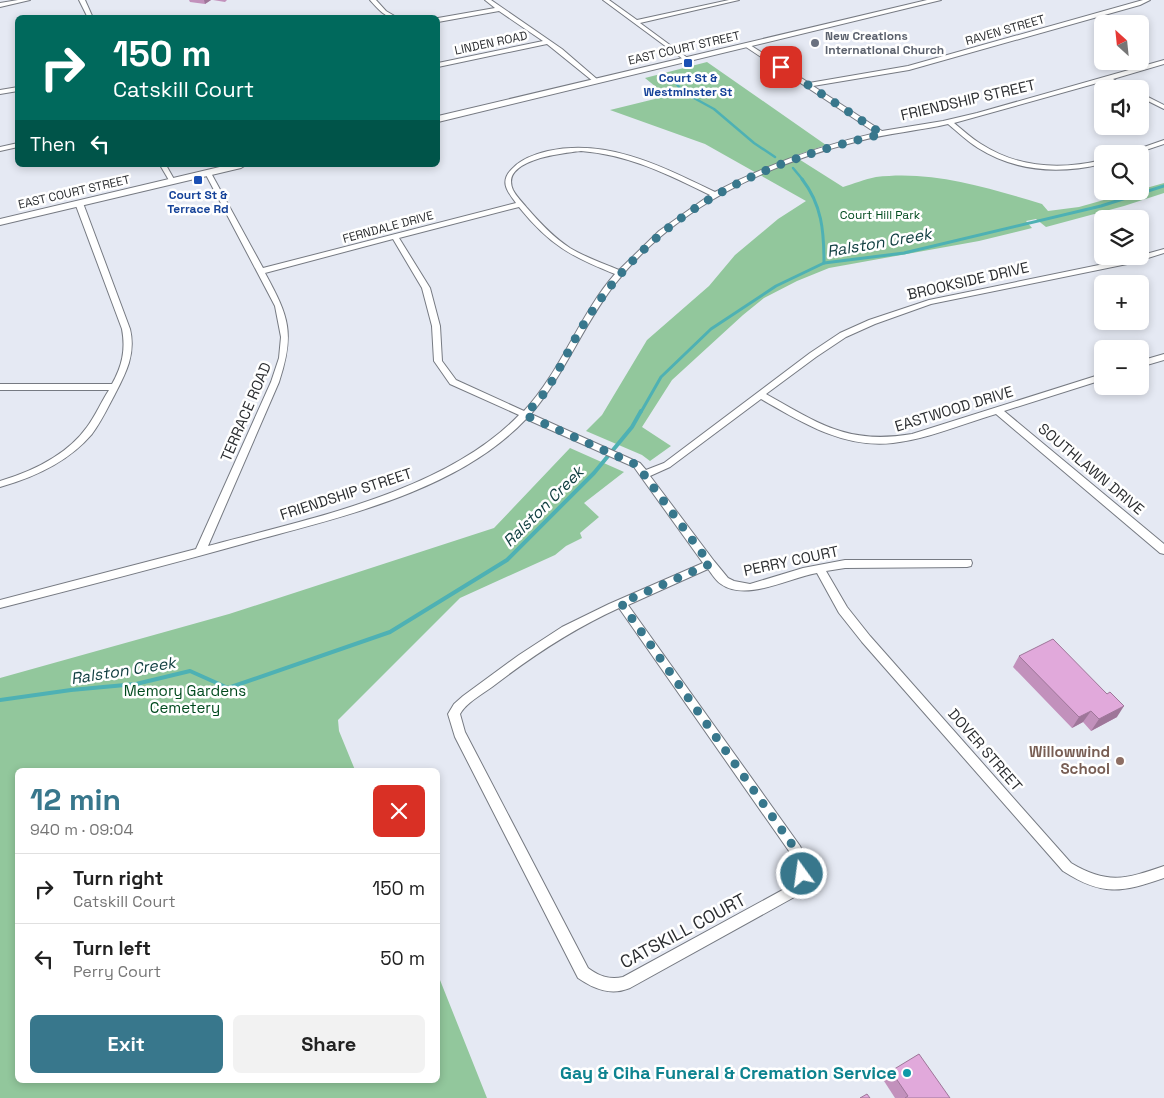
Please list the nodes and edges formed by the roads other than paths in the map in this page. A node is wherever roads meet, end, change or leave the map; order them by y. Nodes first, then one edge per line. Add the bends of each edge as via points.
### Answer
1 (27, 0) edge
2 (82, 0) edge
3 (373, 0) edge
4 (488, 0) edge
5 (606, 0) edge
6 (736, 0) edge
7 (937, 0) edge
8 (1147, 0) edge
9 (0, 5) edge
10 (499, 9) junction
11 (90, 15) edge
12 (390, 15) edge
13 (440, 20) edge
14 (636, 22) junction
15 (549, 42) junction
16 (748, 46) junction
17 (687, 60) junction
18 (1164, 62) edge
19 (440, 65) edge
20 (1108, 78) junction
21 (1112, 80) edge
22 (596, 81) junction
23 (808, 85) junction
24 (15, 90) edge
25 (0, 92) edge
26 (1149, 100) edge
27 (1164, 107) edge
28 (440, 119) edge
29 (949, 122) junction
30 (882, 134) junction
31 (1164, 142) edge
32 (15, 146) edge
33 (1149, 147) edge
34 (0, 149) edge
35 (1094, 164) edge
36 (165, 167) edge
37 (233, 167) edge
38 (208, 173) junction
39 (172, 181) junction
40 (715, 195) junction
41 (79, 203) junction
42 (520, 204) junction
43 (0, 222) edge
44 (395, 237) junction
45 (1164, 251) edge
46 (262, 271) junction
47 (621, 273) junction
48 (1164, 357) edge
49 (1149, 361) edge
50 (1094, 380) edge
51 (115, 387) junction
52 (0, 388) edge
53 (761, 395) junction
54 (998, 410) junction
55 (525, 415) junction
56 (645, 474) junction
57 (0, 484) edge
58 (1164, 550) edge
59 (200, 552) junction
60 (967, 563) dead end
61 (710, 564) junction
62 (820, 570) junction
63 (621, 603) junction
64 (0, 604) edge
65 (1164, 872) edge

1 - 9 street
2 - 11 street
3 - 12 street
4 - 10 street
5 - 14 street
6 - 14 street
7 - 16 street, EAST COURT STREET
8 - 23 street, RAVEN STREET via 909,68
10 - 13 street
10 - 15 street
14 - 17 street
15 - 19 street, LINDEN ROAD
15 - 22 street
16 - 17 street, EAST COURT STREET
16 - 23 street
17 - 22 street, EAST COURT STREET
18 - 20 street, FRIENDSHIP STREET
20 - 21 street
20 - 29 street, FRIENDSHIP STREET
22 - 28 street, EAST COURT STREET
23 - 30 street
24 - 25 street
26 - 27 street
29 - 30 street, FRIENDSHIP STREET
29 - 35 street via 987,151 1021,164 1063,168
30 - 40 street, FRIENDSHIP STREET via 794,158
31 - 33 street
32 - 34 street
36 - 39 street
37 - 38 street, EAST COURT STREET
38 - 39 street, EAST COURT STREET
38 - 46 street, TERRACE ROAD
39 - 41 street, EAST COURT STREET
40 - 42 street via 640,159 594,149 570,149 532,158 512,172 509,188
40 - 47 street, FRIENDSHIP STREET via 651,242
41 - 43 street, EAST COURT STREET
41 - 51 street via 128,336 127,363
42 - 44 street, FERNDALE DRIVE
42 - 47 street via 561,246
44 - 46 street, FERNDALE DRIVE
44 - 55 street, PERRY COURT via 426,288 436,326 440,366 453,382
45 - 53 street, BROOKSIDE DRIVE via 1130,261 969,292 897,312 832,342
46 - 59 street, TERRACE ROAD via 283,321 281,364
47 - 55 street, FRIENDSHIP STREET via 590,314 550,385
48 - 49 street
50 - 54 street, EASTWOOD DRIVE
51 - 52 street
51 - 57 street via 88,432 69,451 26,476
53 - 54 street, EASTWOOD DRIVE via 825,430 872,442 914,437
53 - 56 street, BROOKSIDE DRIVE via 667,465
54 - 58 street, SOUTHLAWN DRIVE
55 - 56 street, PERRY COURT via 603,448 637,465
55 - 59 street, FRIENDSHIP STREET via 478,454 416,487 350,510
56 - 61 street, PERRY COURT
59 - 64 street, FRIENDSHIP STREET
60 - 62 street, PERRY COURT via 845,564
61 - 62 street, PERRY COURT via 724,581 750,588
61 - 63 street, CATSKILL COURT
62 - 65 street, DOVER STREET via 843,610 866,639 1067,867 1092,881 1116,886
63 - 63 street, CATSKILL COURT via 547,641 467,699 454,714 459,733 583,973 595,982 610,986 625,983 793,891 802,874 796,850

